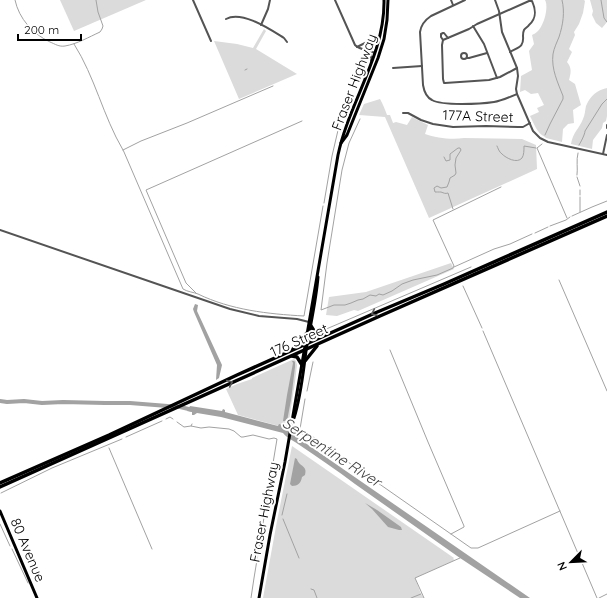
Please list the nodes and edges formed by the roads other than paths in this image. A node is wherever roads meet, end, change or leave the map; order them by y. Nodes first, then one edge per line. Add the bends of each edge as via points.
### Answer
1 (193, 0) edge
2 (270, 0) edge
3 (335, 0) edge
4 (384, 0) edge
5 (388, 0) edge
6 (451, 0) edge
7 (465, 0) edge
8 (495, 0) edge
9 (529, 1) edge
10 (453, 5) junction
11 (500, 14) junction
12 (226, 19) dead end
13 (261, 25) junction
14 (473, 26) junction
15 (448, 38) junction
16 (373, 39) dead end
17 (443, 40) junction
18 (211, 41) dead end
19 (287, 42) dead end
20 (357, 47) junction
21 (364, 50) junction
22 (510, 52) junction
23 (487, 53) junction
24 (375, 54) junction
25 (379, 55) junction
26 (467, 58) dead end
27 (371, 62) junction
28 (422, 66) junction
29 (393, 68) dead end
30 (517, 68) junction
31 (497, 78) junction
32 (517, 94) junction
33 (403, 113) dead end
34 (530, 123) junction
35 (607, 135) edge
36 (339, 147) junction
37 (603, 154) junction
38 (607, 155) edge
39 (607, 212) edge
40 (607, 216) edge
41 (0, 230) edge
42 (316, 290) junction
43 (309, 322) junction
44 (311, 326) junction
45 (307, 333) junction
46 (322, 336) junction
47 (307, 343) junction
48 (319, 343) junction
49 (291, 350) junction
50 (305, 350) junction
51 (291, 356) junction
52 (305, 361) junction
53 (302, 365) junction
54 (290, 431) junction
55 (0, 483) edge
56 (0, 487) edge
57 (0, 511) edge
58 (37, 598) edge
59 (259, 598) edge

1 - 18 street
2 - 13 street
3 - 20 street
4 - 24 main road, Fraser Highway via 383,25
5 - 25 main road, Fraser Highway via 386,28
6 - 10 street
7 - 10 street
8 - 11 street
9 - 11 street
9 - 22 street via 532,1 535,10 534,18 524,29 520,47
10 - 28 street via 426,19 421,28
11 - 14 street
11 - 22 street via 502,32
12 - 13 street via 242,18
13 - 19 street
14 - 15 street
14 - 23 street
15 - 17 street
15 - 17 street via 442,33
16 - 20 street
17 - 31 street via 444,83
20 - 21 street
21 - 24 street
21 - 27 street via 370,54
22 - 30 street
23 - 26 street
23 - 31 street
24 - 25 street
24 - 27 main road, Fraser Highway
25 - 36 main road, Fraser Highway via 347,135
27 - 36 main road, Fraser Highway
28 - 29 street
28 - 32 street via 423,89 426,95 439,103 497,101
30 - 31 street
30 - 32 street
32 - 34 street
33 - 34 street, 177A Street via 433,124 455,127 523,127
34 - 37 street via 540,138 548,142
35 - 37 street
36 - 42 main road, Fraser Highway
37 - 38 street
39 -> 46 highway, 176 Street
40 - 48 highway, 176 Street
41 - 43 street via 223,307 259,316
42 - 43 main road, Fraser Highway
42 - 44 main road, Fraser Highway
42 - 47 main road
43 - 45 main road, Fraser Highway
44 - 46 highway via 316,334
44 - 47 main road, Fraser Highway
45 - 47 main road, Fraser Highway
45 - 49 highway
46 - 47 highway, 176 Street
47 - 49 highway, 176 Street
47 - 50 main road, Fraser Highway
48 - 50 highway, 176 Street
48 - 52 highway
49 - 55 highway, 176 Street
50 - 51 highway, 176 Street
50 - 52 main road, Fraser Highway
50 - 53 main road, Fraser Highway
51 - 53 highway via 297,357
56 -> 51 highway, 176 Street
52 - 54 main road, Fraser Highway via 297,409
53 - 54 main road, Fraser Highway
54 - 59 main road, Fraser Highway
57 - 58 main road, 80 Avenue

